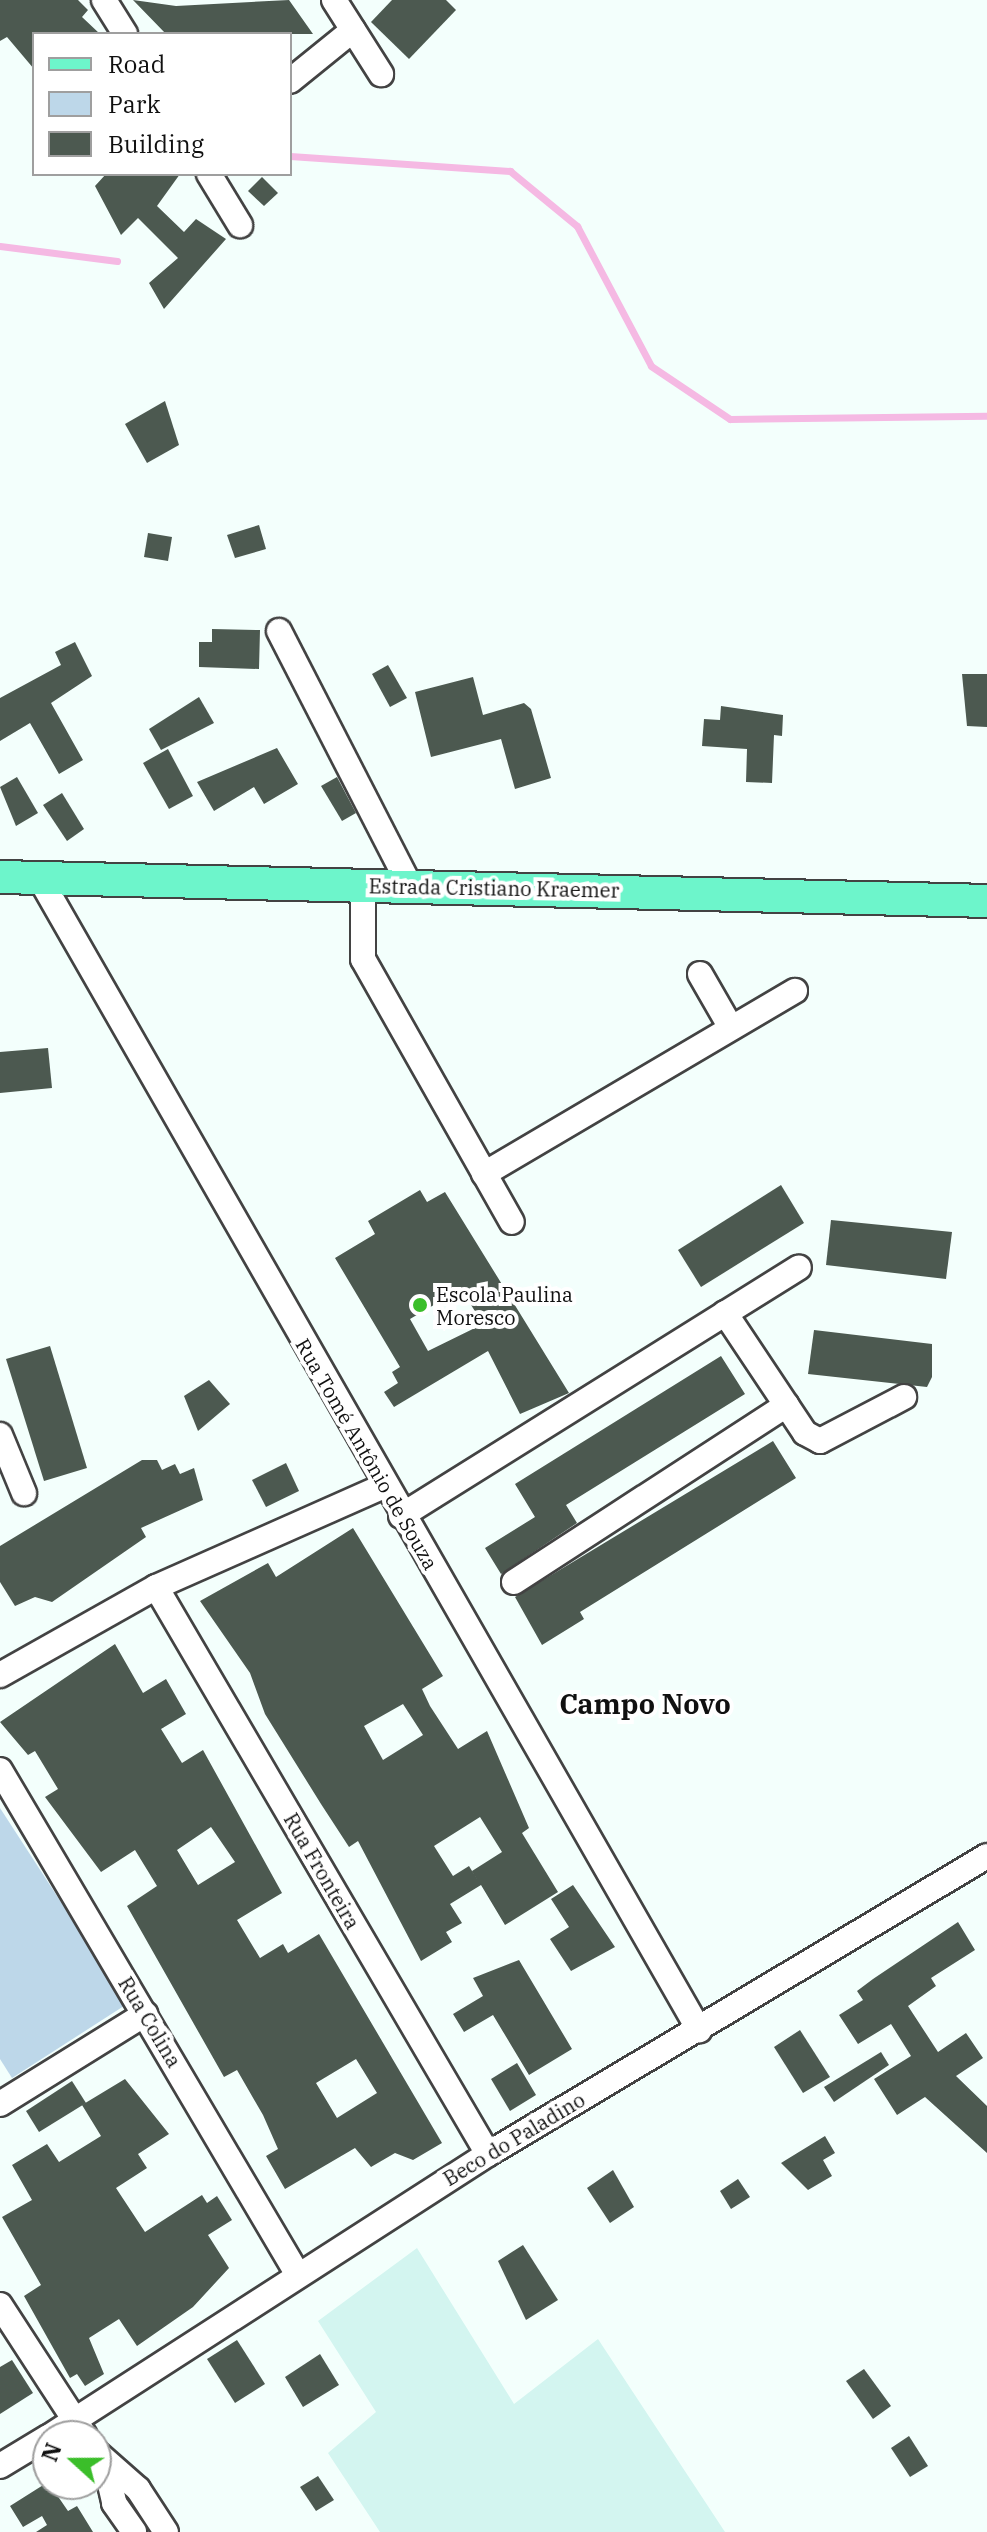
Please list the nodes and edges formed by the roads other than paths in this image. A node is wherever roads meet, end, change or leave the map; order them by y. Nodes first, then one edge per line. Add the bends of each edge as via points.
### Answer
1 (104, 0) edge
2 (334, 0) edge
3 (353, 30) junction
4 (124, 32) edge
5 (381, 74) dead end
6 (292, 79) edge
7 (210, 176) edge
8 (240, 225) dead end
9 (279, 631) dead end
10 (0, 877) edge
11 (39, 877) junction
12 (363, 885) junction
13 (410, 886) junction
14 (987, 901) edge
15 (700, 974) dead end
16 (795, 991) dead end
17 (731, 1028) junction
18 (484, 1174) junction
19 (512, 1222) dead end
20 (799, 1267) dead end
21 (725, 1313) junction
22 (904, 1397) dead end
23 (787, 1405) junction
24 (0, 1435) edge
25 (384, 1486) junction
26 (24, 1493) dead end
27 (401, 1516) junction
28 (514, 1582) dead end
29 (156, 1587) junction
30 (0, 1675) edge
31 (0, 1770) edge
32 (987, 1856) edge
33 (145, 2014) junction
34 (699, 2030) junction
35 (0, 2104) edge
36 (488, 2154) junction
37 (298, 2275) junction
38 (0, 2305) edge
39 (75, 2420) edge
40 (91, 2420) edge
41 (32, 2447) edge
42 (0, 2466) edge
43 (112, 2469) edge
44 (112, 2496) edge
45 (134, 2532) edge
46 (166, 2532) edge

1 - 4 street
2 - 3 street
3 - 5 street
3 - 6 street
7 - 8 street
9 - 13 street
10 - 11 main road, Estrada Cristiano Kraemer
11 - 12 main road, Estrada Cristiano Kraemer
11 - 25 street, Rua Tomé Antônio de Souza
12 - 13 main road, Estrada Cristiano Kraemer
12 - 18 street via 363,959
13 - 14 main road, Estrada Cristiano Kraemer
15 - 17 street
16 - 17 street
17 - 18 street
18 - 19 street
20 - 21 street
21 - 23 street
21 - 27 street
22 - 23 street via 820,1441 805,1433
23 - 28 street
24 - 26 street
25 - 27 street, Rua Tomé Antônio de Souza
25 - 29 street
27 - 34 street, Rua Tomé Antônio de Souza
29 - 30 street
29 - 36 street, Rua Fronteira
31 - 33 street, Rua Colina
32 - 34 street, Beco do Paladino
33 - 35 street
33 - 37 street, Rua Colina
34 - 36 street, Beco do Paladino
36 - 37 street, Beco do Paladino
37 - 40 street, Beco do Paladino
38 - 39 street
41 - 42 street, Beco do Paladino
43 - 46 street via 138,2489
44 - 45 street

